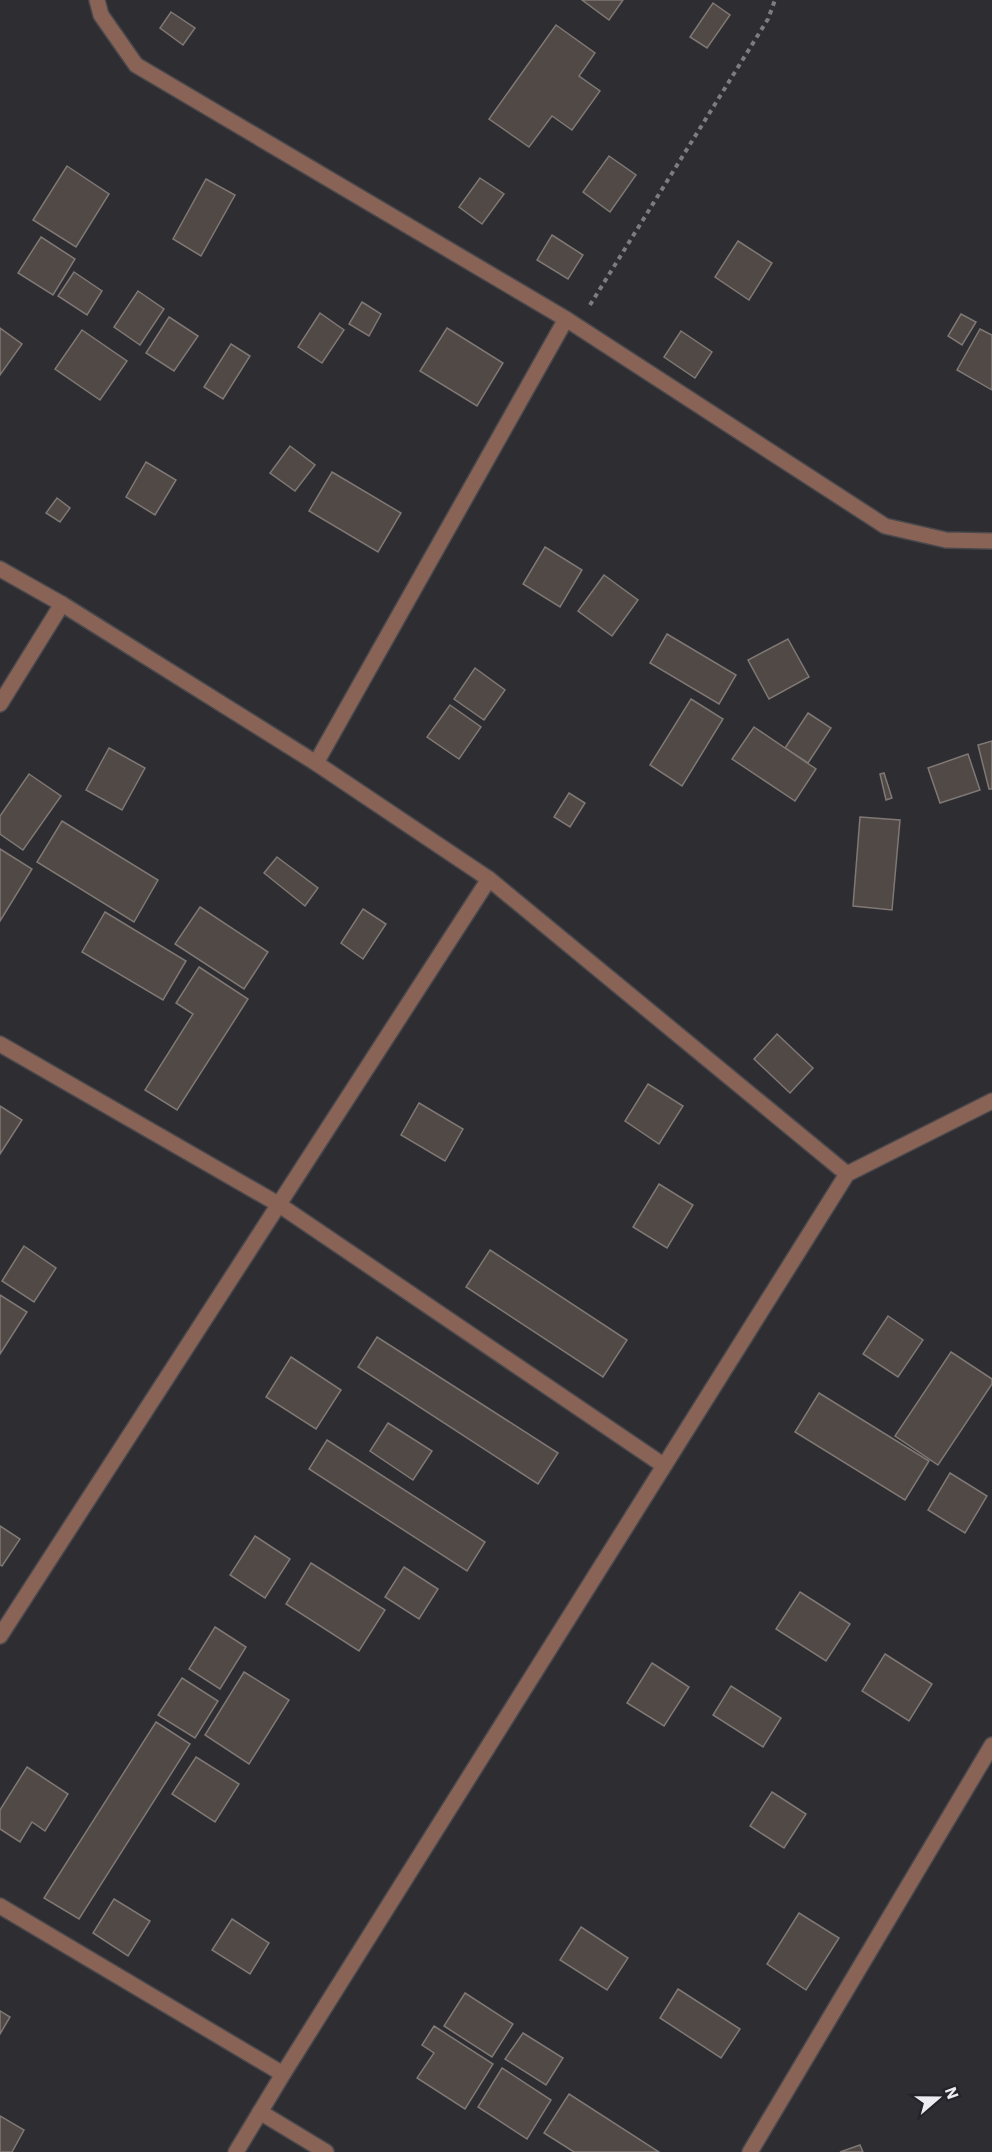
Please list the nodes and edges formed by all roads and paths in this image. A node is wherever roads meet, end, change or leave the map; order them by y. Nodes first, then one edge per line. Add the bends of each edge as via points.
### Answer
1 (97, 0) edge
2 (775, 0) edge
3 (571, 322) junction
4 (992, 541) edge
5 (0, 569) edge
6 (62, 604) junction
7 (0, 704) edge
8 (316, 763) junction
9 (489, 879) junction
10 (0, 1044) edge
11 (992, 1101) edge
12 (848, 1174) junction
13 (278, 1204) junction
14 (663, 1465) junction
15 (0, 1636) edge
16 (992, 1745) edge
17 (0, 1906) edge
18 (283, 2073) junction
19 (260, 2112) junction
20 (236, 2152) edge
21 (326, 2152) edge
22 (750, 2152) edge

1 - 3 street via 101,15 136,65
2 - 3 path via 768,19
3 - 4 street via 885,526 946,540
3 - 8 street
5 - 6 street
6 - 7 street
6 - 8 street
8 - 9 street
9 - 12 street
9 - 13 street
10 - 13 street
11 - 12 street
12 - 14 street
13 - 14 street
13 - 15 street
14 - 18 street
16 - 22 street
17 - 18 street
18 - 19 street
19 - 20 street
19 - 21 street

